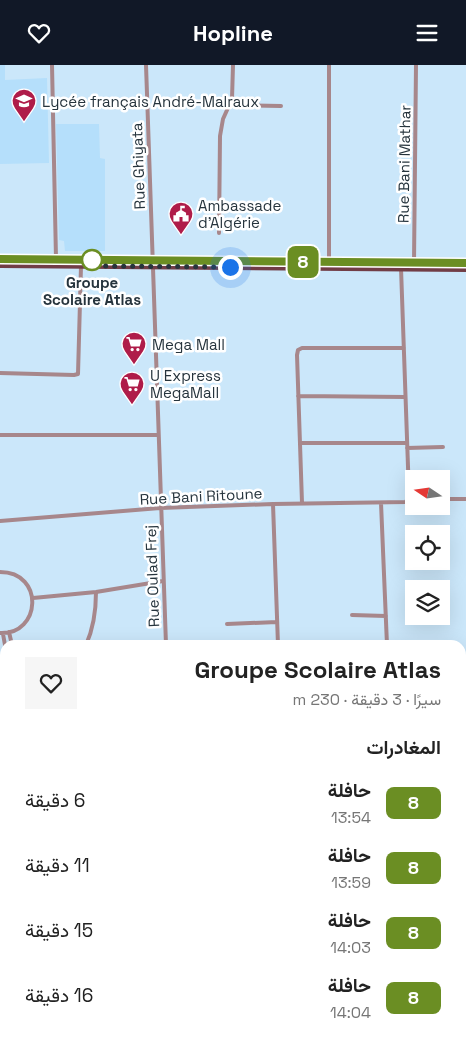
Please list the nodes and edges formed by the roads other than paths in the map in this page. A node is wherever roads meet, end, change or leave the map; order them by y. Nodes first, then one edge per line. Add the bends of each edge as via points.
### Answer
1 (52, 65) edge
2 (146, 65) edge
3 (233, 65) edge
4 (329, 65) edge
5 (416, 65) edge
6 (230, 105) junction
7 (281, 106) dead end
8 (218, 233) dead end
9 (0, 259) edge
10 (56, 259) junction
11 (329, 262) junction
12 (152, 263) junction
13 (414, 263) junction
14 (466, 263) edge
15 (0, 265) edge
16 (81, 266) junction
17 (401, 269) junction
18 (466, 269) edge
19 (404, 348) junction
20 (0, 373) edge
21 (298, 396) junction
22 (405, 397) junction
23 (0, 435) edge
24 (158, 435) junction
25 (300, 443) junction
26 (406, 445) junction
27 (443, 447) dead end
28 (450, 499) edge
29 (466, 499) edge
30 (302, 503) junction
31 (381, 503) junction
32 (273, 504) junction
33 (160, 509) junction
34 (0, 521) edge
35 (0, 572) edge
36 (163, 581) junction
37 (96, 592) junction
38 (33, 598) junction
39 (352, 615) dead end
40 (386, 616) junction
41 (277, 622) junction
42 (227, 624) dead end
43 (10, 632) junction
44 (1, 633) edge
45 (11, 640) edge
46 (88, 640) edge
47 (166, 640) edge
48 (278, 640) edge
49 (387, 640) edge

1 - 10 street
2 - 12 street, Rue Ghiyata
3 - 6 street
4 - 11 street
5 - 13 street, Rue Bani Mathar
6 - 7 street
6 - 8 street via 220,136
9 - 10 main road
10 - 12 main road
11 - 12 main road
11 - 13 main road
12 - 16 main road
12 - 17 main road
12 - 24 street, Rue Oulad Frej
13 - 14 main road
15 - 16 main road
16 - 20 street via 78,374
17 - 18 main road
17 - 19 street
19 - 21 street via 300,349 297,355
19 - 22 street
21 - 22 street
21 - 25 street
22 - 26 street
23 - 24 street
24 - 33 street, Rue Oulad Frej
25 - 26 street
25 - 30 street
26 - 27 street
26 - 31 street, Rue Bani Ritoune via 409,495 402,503
28 - 29 street
30 - 31 street, Rue Bani Ritoune
30 - 32 street, Rue Bani Ritoune
31 - 40 street
32 - 33 street, Rue Bani Ritoune
32 - 41 street
33 - 34 street, Rue Bani Ritoune
33 - 36 street, Rue Oulad Frej
35 - 38 street via 12,574 25,582
36 - 37 street
36 - 47 street, Rue Oulad Frej
37 - 38 street
37 - 46 street via 94,623
38 - 43 street via 32,612 26,621
39 - 40 street
40 - 49 street
41 - 42 street
41 - 48 street
43 - 44 street
43 - 45 street

